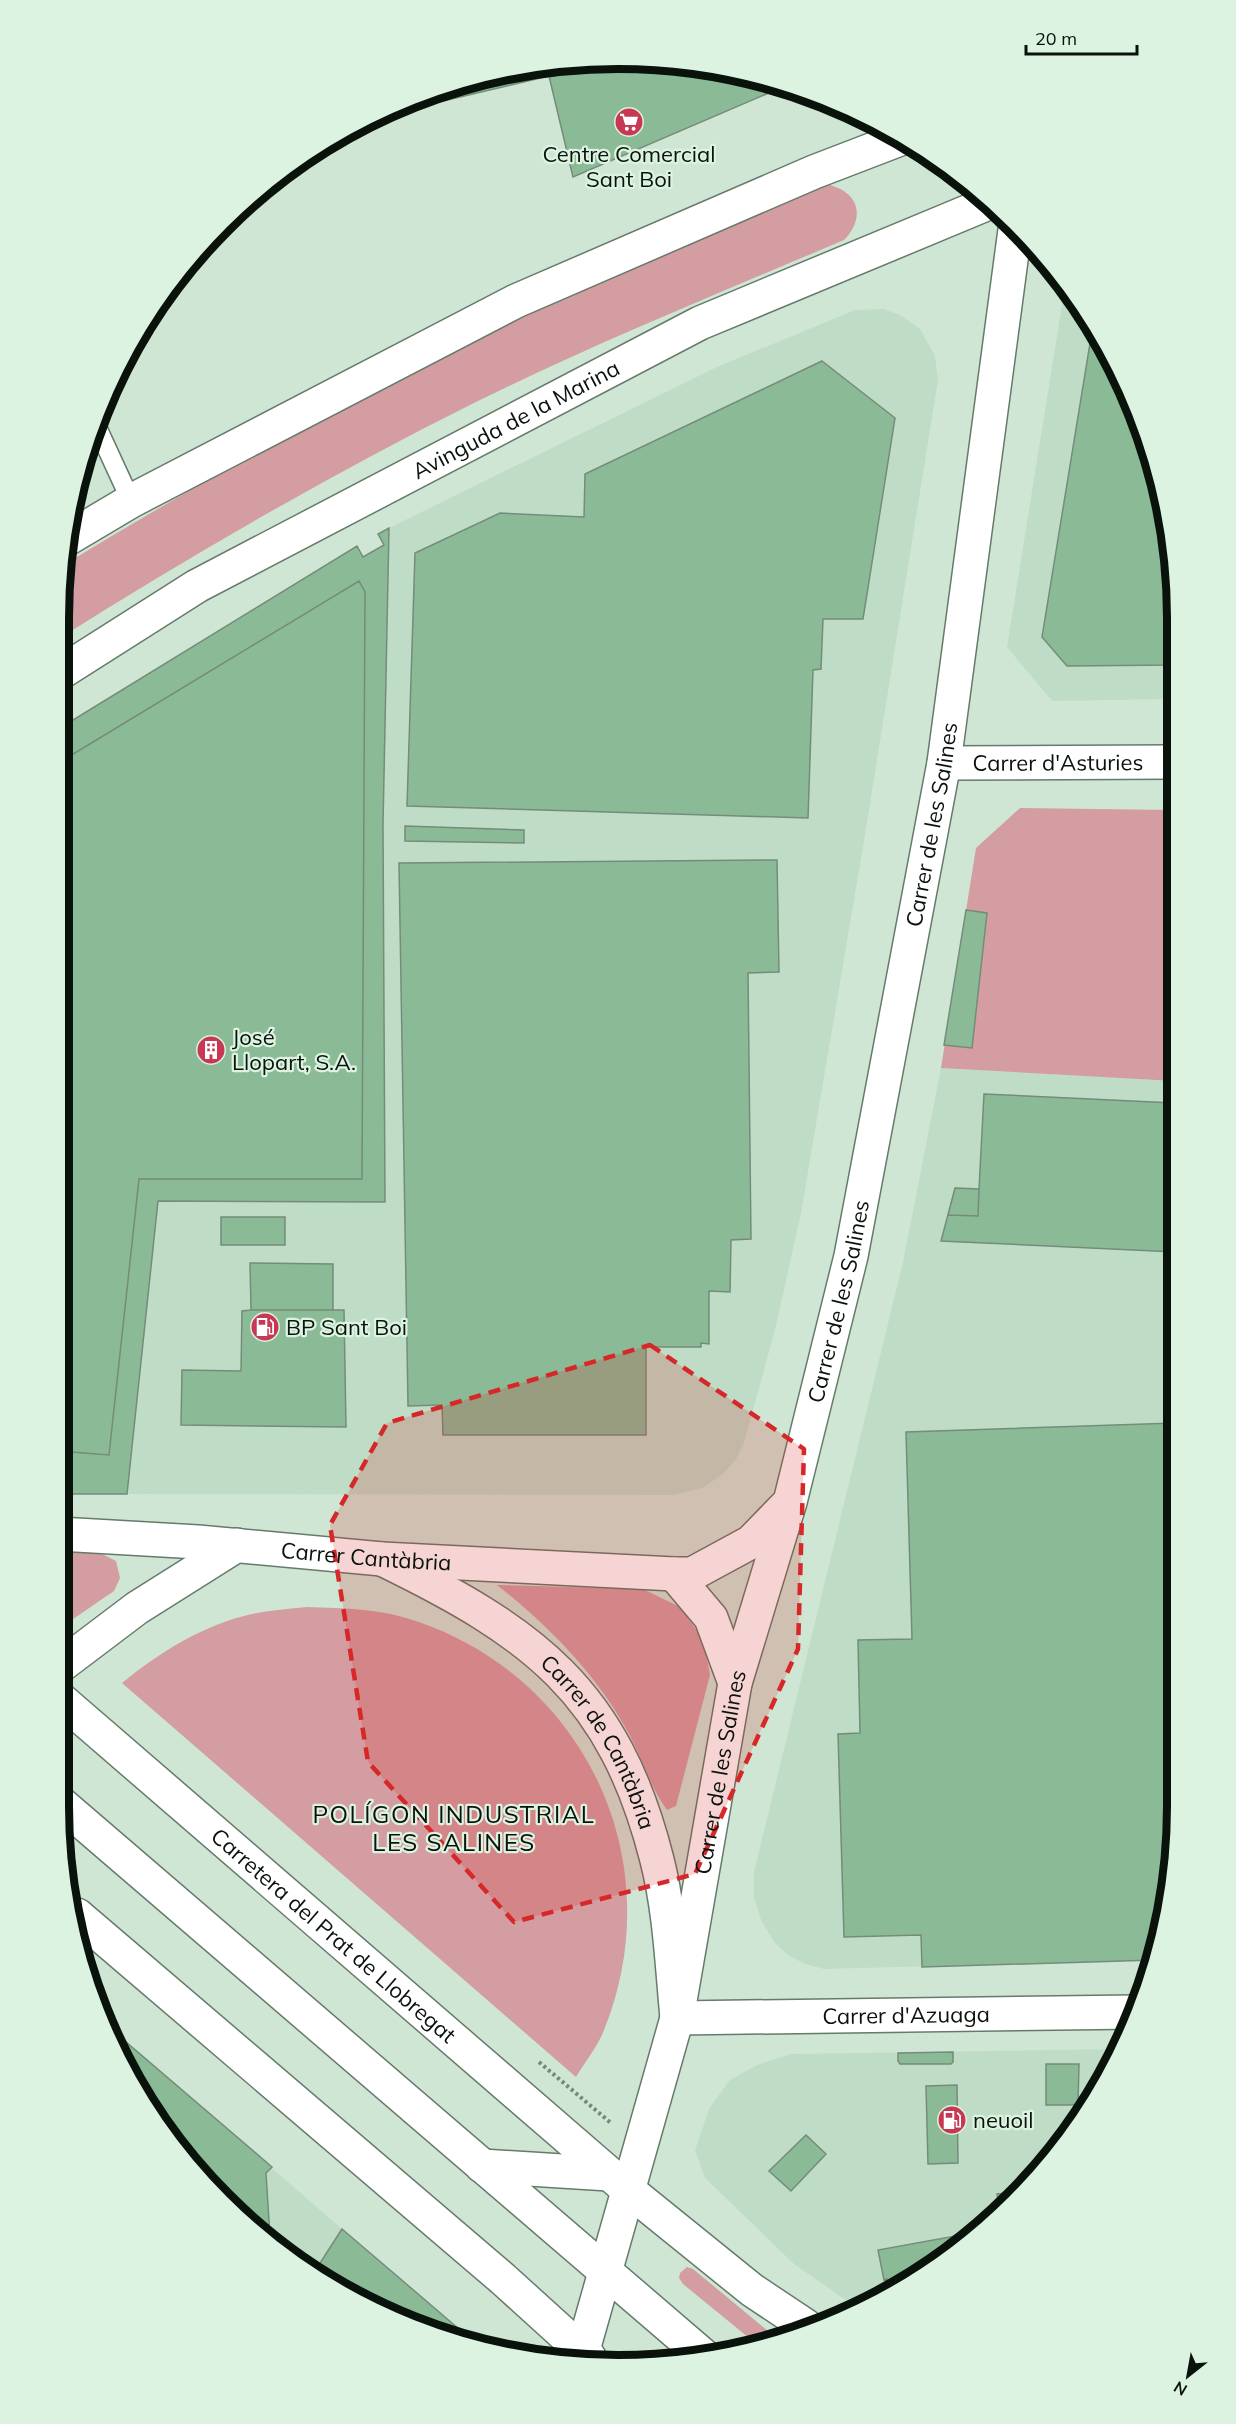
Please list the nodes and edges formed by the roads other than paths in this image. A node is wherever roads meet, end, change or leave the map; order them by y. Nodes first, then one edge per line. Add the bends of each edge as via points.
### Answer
1 (892, 143) edge
2 (981, 206) edge
3 (1014, 238) edge
4 (101, 435) edge
5 (131, 501) junction
6 (76, 534) edge
7 (69, 667) edge
8 (1167, 762) edge
9 (944, 763) junction
10 (790, 1502) junction
11 (69, 1535) edge
12 (237, 1545) junction
13 (382, 1558) junction
14 (674, 1575) junction
15 (69, 1659) edge
16 (735, 1683) junction
17 (69, 1707) edge
18 (69, 1812) edge
19 (82, 1920) edge
20 (1126, 2012) edge
21 (677, 2018) junction
22 (482, 2166) junction
23 (618, 2182) junction
24 (604, 2269) junction
25 (802, 2323) edge
26 (697, 2349) edge
27 (583, 2354) edge
28 (584, 2355) edge

1 - 5 street via 814,172 516,301
2 - 7 street, Avinguda de la Marina via 700,323 198,586
3 - 9 street, Carrer de les Salines
4 - 5 lane
5 - 6 street
8 - 9 street, Carrer d'Asturies
9 - 10 street, Carrer de les Salines via 851,1256
10 - 14 street, Carrer Cantàbria via 751,1542 692,1574
10 - 16 street, Carrer de les Salines
11 - 12 street, Carrer Cantàbria
12 - 13 street, Carrer Cantàbria
12 - 15 street via 137,1608
13 - 14 street, Carrer Cantàbria
13 - 21 street, Carrer de Cantàbria via 489,1615 556,1667 589,1704 630,1778 658,1862
14 - 16 street via 711,1618
16 - 21 street, Carrer de les Salines
17 - 23 street, Carretera del Prat de Llobregat
18 - 22 street
19 - 27 street via 503,2279
20 - 21 street, Carrer d'Azuaga
21 - 23 street, Carrer de les Salines via 639,2146
22 - 23 street
22 - 24 street
23 - 24 street, Carrer de les Salines
23 - 25 street, Carretera del Prat de Llobregat via 752,2290
24 - 26 street
24 - 28 street, Carrer de les Salines

